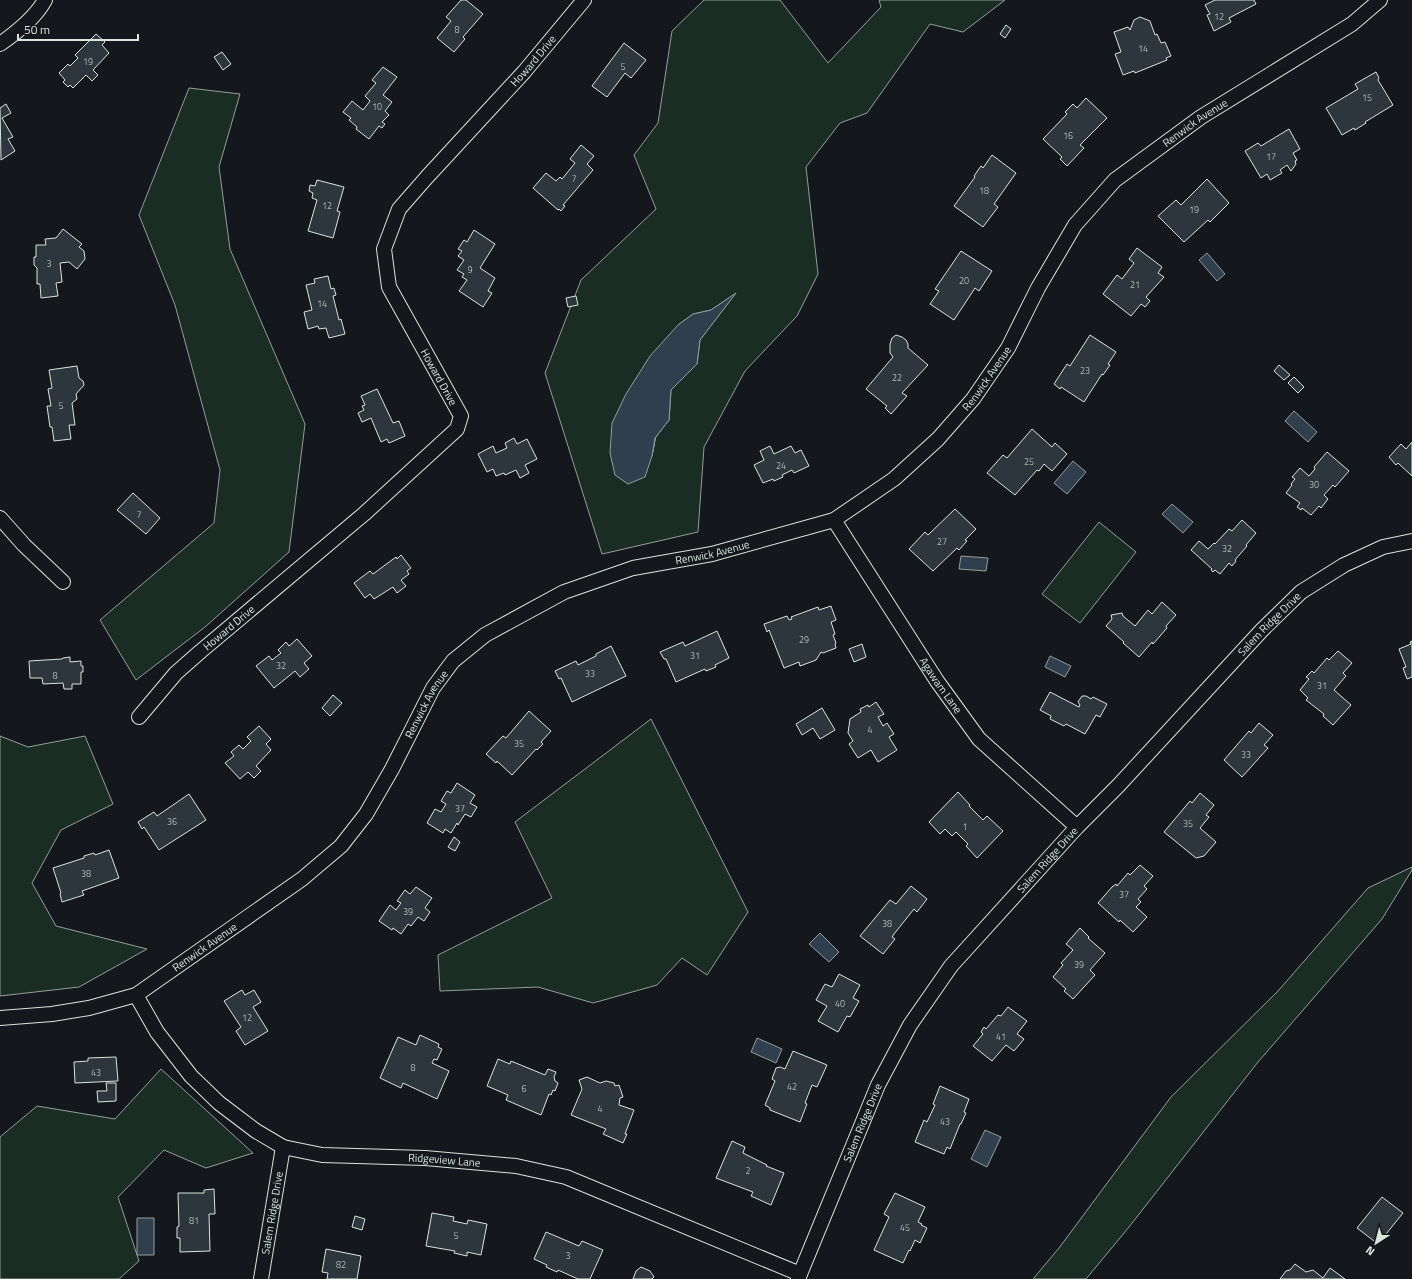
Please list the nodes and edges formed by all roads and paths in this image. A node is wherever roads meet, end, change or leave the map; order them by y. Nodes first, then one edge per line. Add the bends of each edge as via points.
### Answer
1 (45, 0) edge
2 (584, 0) edge
3 (1380, 0) edge
4 (0, 44) edge
5 (0, 518) edge
6 (834, 520) junction
7 (1412, 541) edge
8 (63, 582) dead end
9 (139, 717) dead end
10 (1077, 827) junction
11 (136, 995) junction
12 (0, 1018) edge
13 (283, 1147) junction
14 (799, 1277) edge
15 (261, 1279) edge

1 - 4 street via 16,33
2 - 9 street, Howard Drive via 524,72 399,209 384,249 389,287 461,416 457,429 364,514 176,673
3 - 6 street, Renwick Avenue via 1352,24 1201,117 1115,180 1075,225 1038,288 1008,348 973,399 938,439 894,479
5 - 8 street
6 - 10 street, Agawam Lane via 937,682 978,739
6 - 11 street, Renwick Avenue via 712,554 633,568 564,592 485,635 453,661 433,688 366,814 341,846 302,879
7 - 10 street, Salem Ridge Drive via 1383,547 1344,564 1301,592 1262,630
10 - 14 street, Salem Ridge Drive via 951,966 910,1026 878,1085
11 - 12 street, Renwick Avenue via 89,1008
11 - 13 street, Ridgeview Lane via 157,1032 191,1076 226,1108 256,1131
13 - 14 street, Ridgeview Lane via 322,1155 425,1158 516,1166 566,1177
13 - 15 street, Salem Ridge Drive

